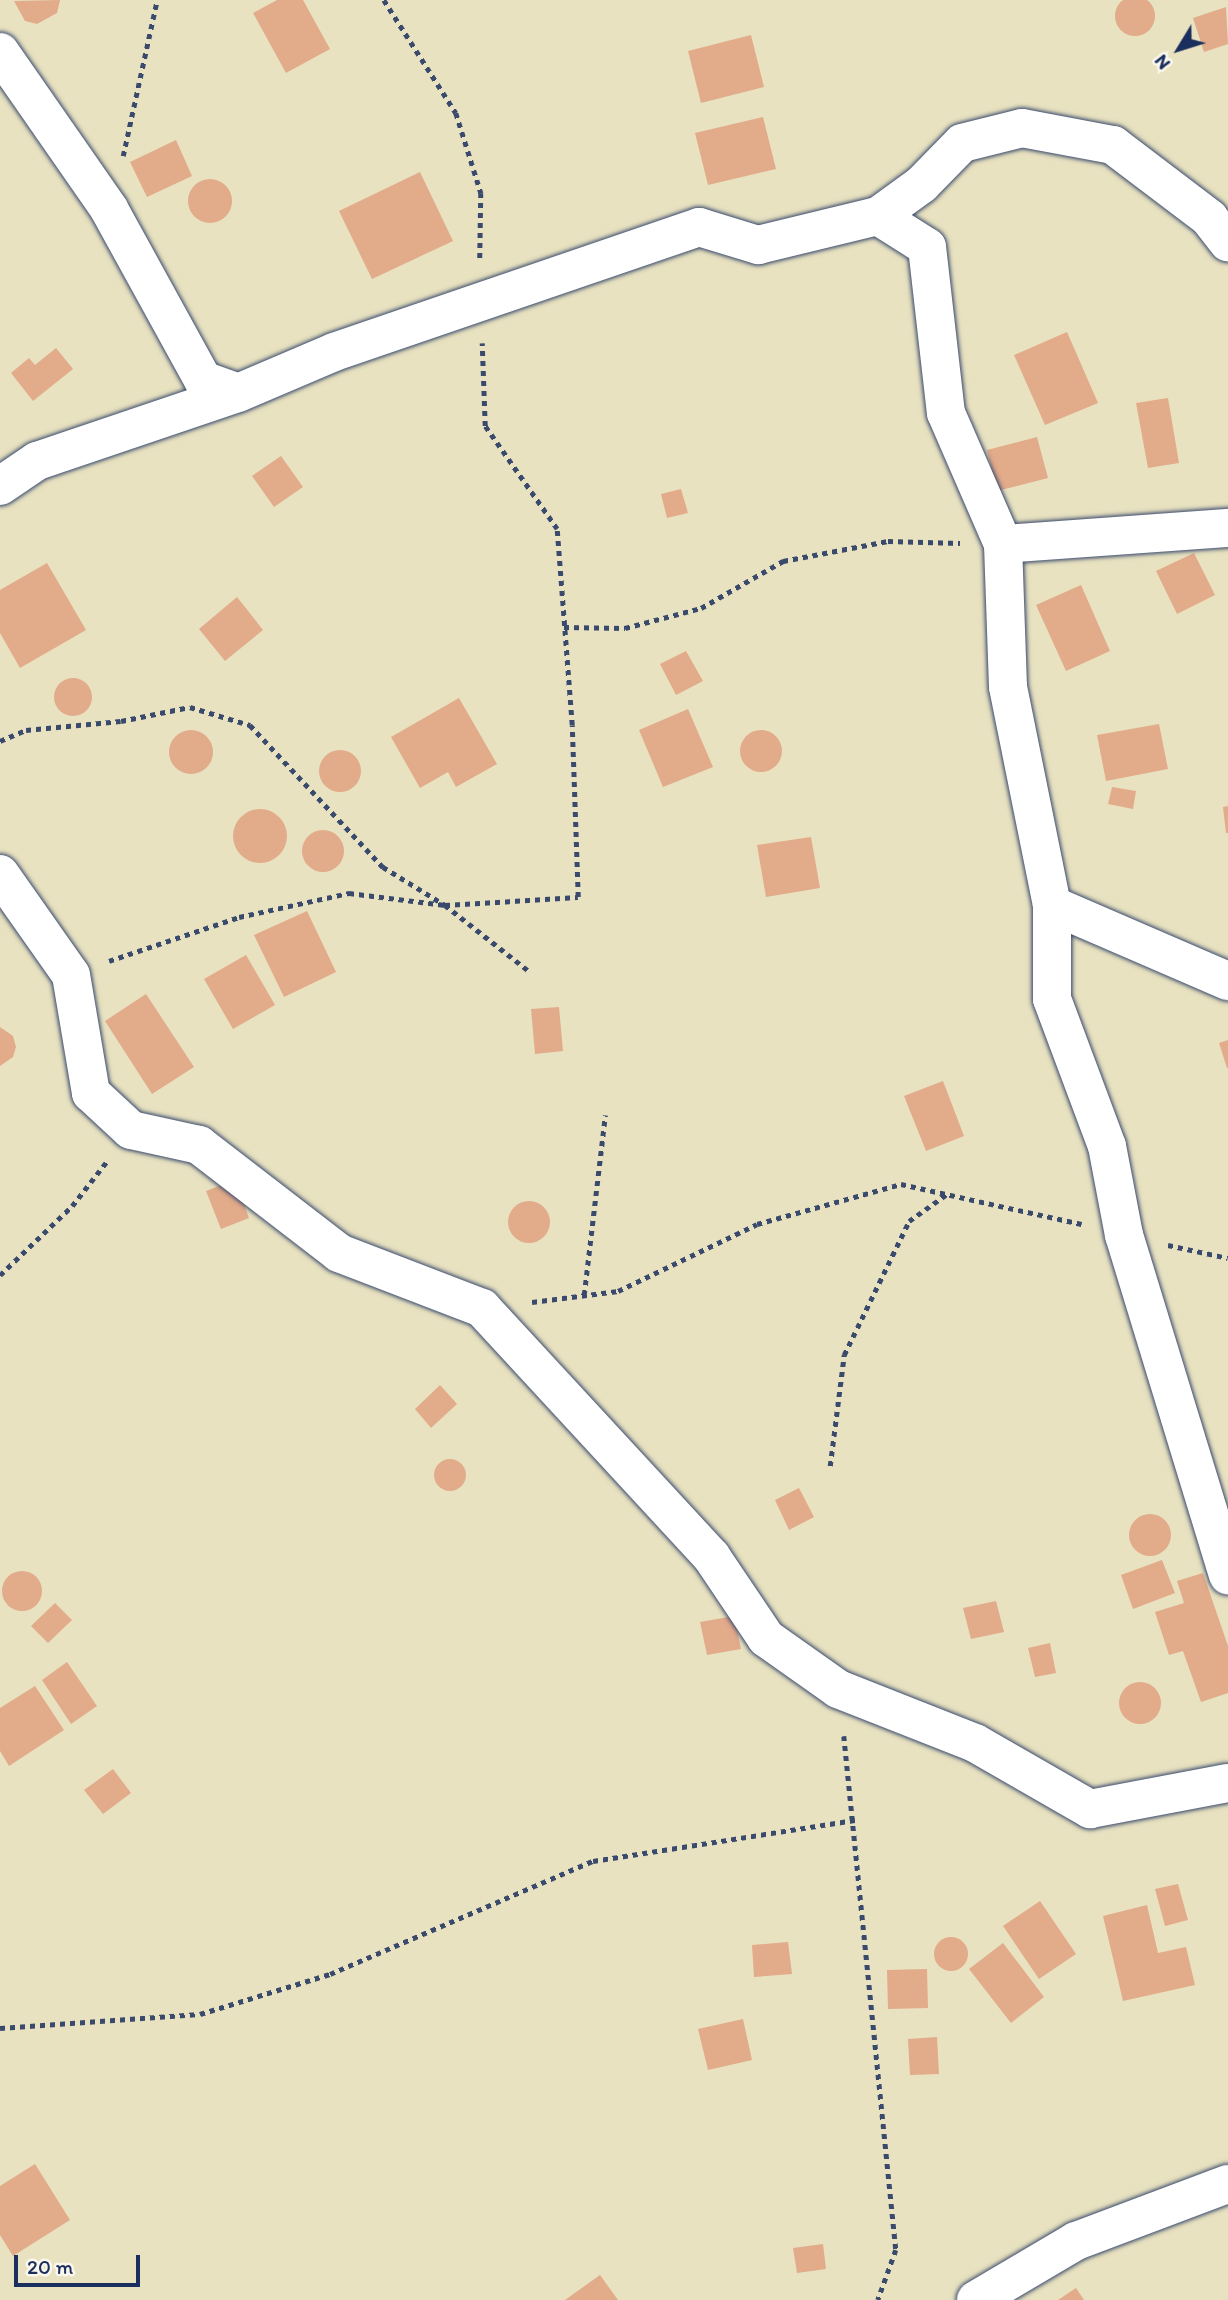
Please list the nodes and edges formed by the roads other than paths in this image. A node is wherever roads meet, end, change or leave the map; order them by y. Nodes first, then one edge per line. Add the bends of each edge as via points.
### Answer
1 (0, 52) edge
2 (878, 216) junction
3 (1228, 242) edge
4 (238, 393) junction
5 (0, 486) edge
6 (1228, 528) edge
7 (1003, 544) junction
8 (0, 874) edge
9 (1052, 905) junction
10 (1228, 981) edge
11 (1228, 1575) edge
12 (1228, 1783) edge
13 (1228, 2184) edge
14 (976, 2300) edge

1 - 4 street via 109,209 203,380
2 - 3 street via 922,184 962,143 1022,128 1113,145 1209,218
2 - 4 street via 758,245 699,227 334,352
2 - 7 street via 927,247 946,412
4 - 5 street via 37,461
6 - 7 street
7 - 9 street via 1008,687
8 - 12 street via 71,975 91,1093 131,1130 199,1145 339,1253 482,1308 711,1556 766,1638 838,1689 975,1743 1090,1810
9 - 10 street
9 - 11 street via 1052,999 1107,1146 1124,1234
13 - 14 street via 1076,2241

